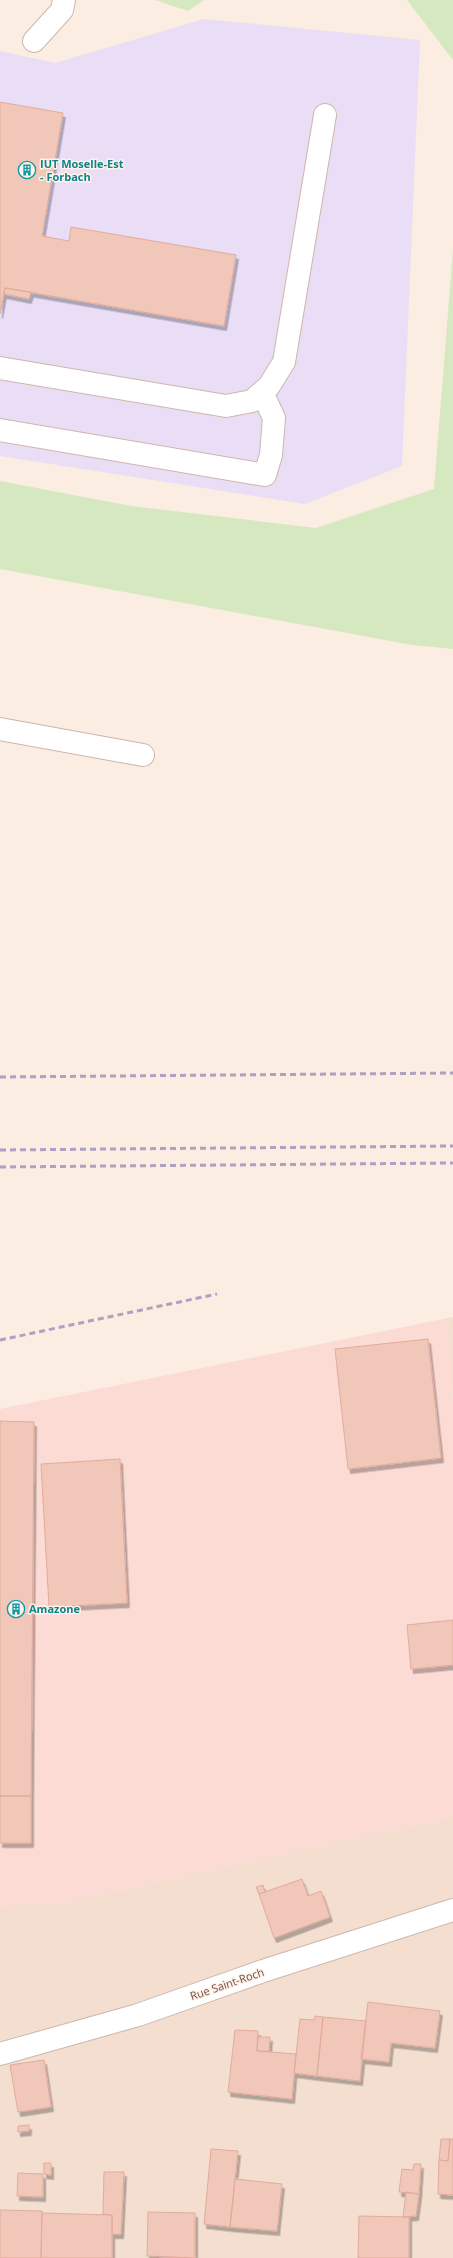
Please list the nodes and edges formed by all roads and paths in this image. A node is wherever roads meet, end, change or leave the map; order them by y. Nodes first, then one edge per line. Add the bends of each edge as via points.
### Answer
1 (64, 0) edge
2 (34, 41) dead end
3 (325, 115) dead end
4 (0, 368) edge
5 (262, 392) junction
6 (0, 430) edge
7 (0, 729) edge
8 (143, 755) dead end
9 (453, 1910) edge
10 (0, 2054) edge

1 - 2 street via 62,10
3 - 5 street via 284,362 269,386
4 - 5 street via 226,406 252,401
5 - 6 street via 274,418 271,455 264,475
7 - 8 street
9 - 10 street, Rue Saint-Roch via 263,1971 138,2015

